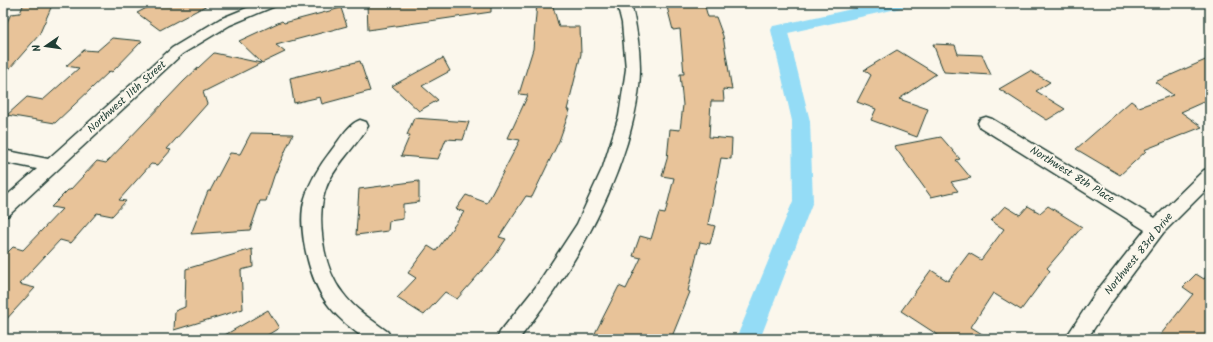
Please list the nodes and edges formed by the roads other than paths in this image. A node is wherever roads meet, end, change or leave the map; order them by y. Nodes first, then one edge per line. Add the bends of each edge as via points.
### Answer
1 (624, 3) edge
2 (267, 4) edge
3 (986, 123) dead end
4 (360, 126) dead end
5 (3, 156) edge
6 (52, 166) junction
7 (1210, 175) edge
8 (3, 210) edge
9 (1157, 228) junction
10 (381, 339) edge
11 (507, 339) edge
12 (1075, 339) edge

1 - 11 street via 629,23 633,69 627,116 611,166 584,228 542,294
2 - 6 street, Northwest 11th Street via 225,22 177,51
3 - 9 street, Northwest 8th Place
4 - 10 street via 324,173 313,201 312,231 319,266 334,298 365,328
5 - 6 street
6 - 8 street, Northwest 11th Street
7 - 9 street, Northwest 83rd Drive
9 - 12 street, Northwest 83rd Drive

